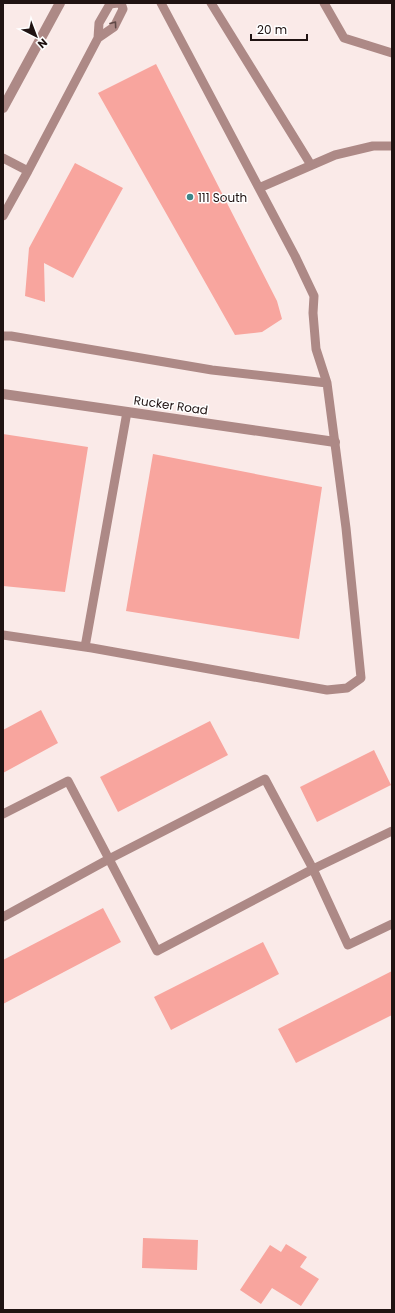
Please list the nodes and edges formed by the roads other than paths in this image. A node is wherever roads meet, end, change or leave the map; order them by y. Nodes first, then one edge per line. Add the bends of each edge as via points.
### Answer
1 (60, 3) edge
2 (120, 3) edge
3 (161, 3) edge
4 (211, 3) edge
5 (324, 3) edge
6 (98, 38) junction
7 (392, 53) edge
8 (3, 108) edge
9 (392, 146) edge
10 (3, 158) edge
11 (311, 165) junction
12 (28, 171) junction
13 (259, 188) junction
14 (3, 216) edge
15 (3, 336) edge
16 (327, 383) junction
17 (3, 394) edge
18 (127, 412) junction
19 (335, 442) junction
20 (3, 635) edge
21 (84, 647) junction
22 (3, 814) edge
23 (392, 830) edge
24 (109, 859) junction
25 (313, 869) junction
26 (3, 917) edge
27 (392, 924) edge

1 - 8 street
6 -> 2 lane via 114,27 123,9
2 - 6 lane via 110,4 99,23
3 - 13 lane
4 - 11 lane
5 - 7 lane via 344,38
6 - 12 lane
9 - 11 lane via 373,146 335,155
10 - 12 lane
11 - 13 lane
12 - 14 lane
13 - 16 lane via 314,296 316,349
15 - 16 lane via 212,370
16 - 19 lane
17 - 18 street, Rucker Road
18 - 19 street, Rucker Road
18 - 21 lane
19 - 21 lane via 361,678 347,688 327,690
20 - 21 lane
22 - 24 lane via 68,781
23 - 25 lane
24 - 25 lane via 265,779
24 - 25 lane via 157,951
24 - 26 lane
25 - 27 lane via 348,945

